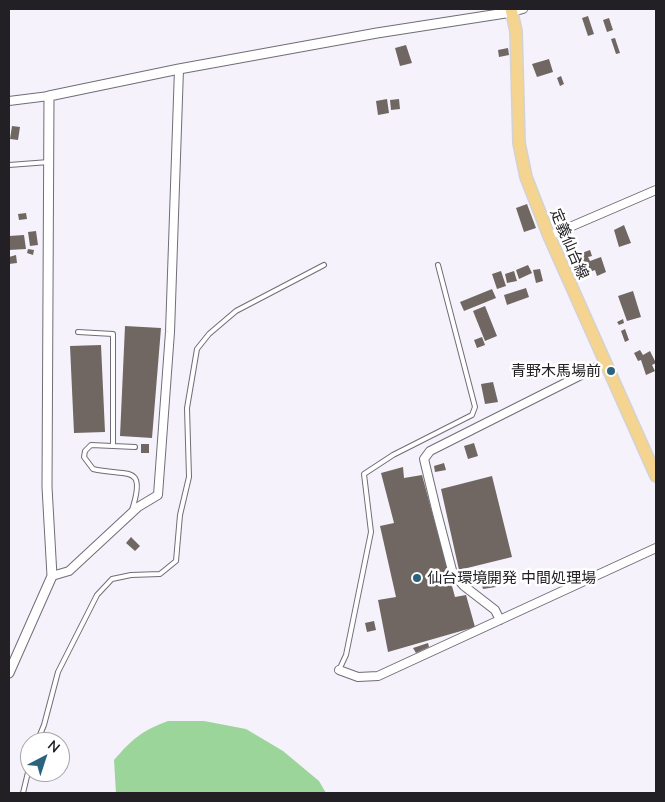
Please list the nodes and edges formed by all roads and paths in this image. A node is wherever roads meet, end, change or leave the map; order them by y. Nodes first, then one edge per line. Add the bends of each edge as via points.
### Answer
1 (515, 10) edge
2 (179, 69) junction
3 (49, 96) junction
4 (9, 101) edge
5 (49, 162) junction
6 (9, 165) edge
7 (656, 190) edge
8 (549, 236) junction
9 (324, 265) dead end
10 (438, 265) dead end
11 (78, 332) dead end
12 (605, 363) junction
13 (113, 446) junction
14 (135, 448) dead end
15 (656, 476) edge
16 (131, 512) junction
17 (656, 548) edge
18 (52, 576) junction
19 (500, 620) junction
20 (339, 670) joint
21 (9, 673) edge
22 (41, 732) edge

1 - 2 street
1 - 8 main road, 定義仙台線 via 519,143 526,177
2 - 3 street
2 - 16 street via 170,332 158,495
3 - 4 street
3 - 5 street
5 - 6 lane
5 - 18 street via 47,487
7 - 8 street
8 - 12 main road, 定義仙台線
9 - 22 lane via 236,311 208,334 197,349 186,408 189,476 180,515 176,562 160,574 112,578 97,596 58,672
10 - 20 lane via 475,407 472,415 364,474 371,532 346,655
11 - 13 lane via 113,334
12 - 15 main road, 定義仙台線
12 - 19 street via 430,451 424,459 453,574 495,610
13 - 14 lane
13 - 16 lane via 91,445 84,457 93,469 129,474 135,478 138,485
16 - 18 street via 69,570
17 - 19 street
18 - 21 street
19 - 20 street via 378,676 358,677

